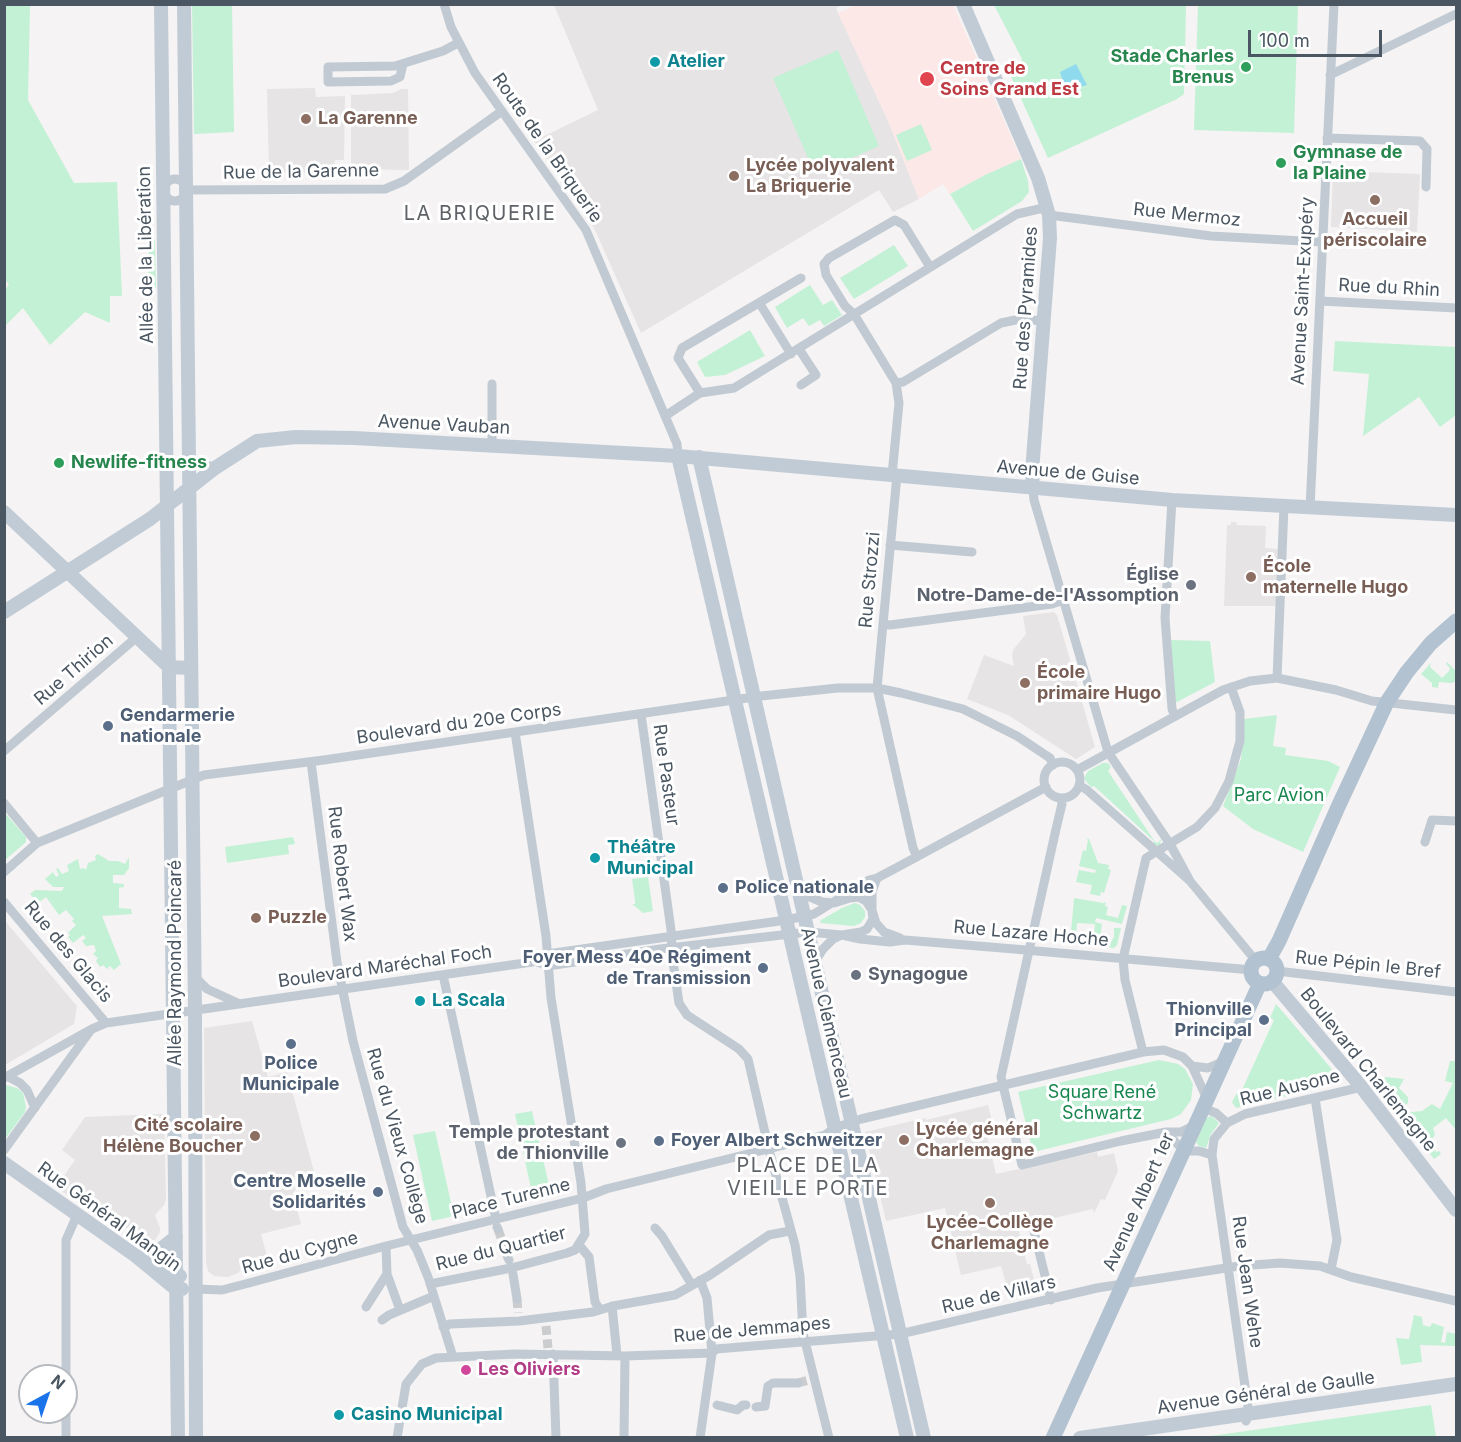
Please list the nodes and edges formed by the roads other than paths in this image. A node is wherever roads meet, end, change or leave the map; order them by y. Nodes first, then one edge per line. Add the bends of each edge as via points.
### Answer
1 (161, 4) edge
2 (183, 4) edge
3 (444, 4) edge
4 (963, 4) edge
5 (1334, 4) edge
6 (1456, 14) edge
7 (458, 43) junction
8 (403, 64) junction
9 (1330, 75) junction
10 (501, 111) junction
11 (1327, 138) junction
12 (1426, 188) dead end
13 (164, 190) junction
14 (185, 190) junction
15 (1048, 211) junction
16 (1321, 242) junction
17 (930, 267) junction
18 (801, 278) dead end
19 (1320, 301) junction
20 (760, 304) junction
21 (1456, 308) edge
22 (854, 314) junction
23 (1044, 321) junction
24 (795, 351) junction
25 (897, 383) junction
26 (492, 384) dead end
27 (801, 385) dead end
28 (700, 393) junction
29 (664, 416) junction
30 (492, 446) junction
31 (677, 450) junction
32 (188, 458) junction
33 (699, 458) junction
34 (215, 468) junction
35 (895, 475) junction
36 (1033, 488) junction
37 (189, 489) junction
38 (1172, 500) junction
39 (167, 506) junction
40 (1284, 506) junction
41 (1310, 508) junction
42 (4, 512) edge
43 (1456, 515) edge
44 (890, 545) junction
45 (972, 552) dead end
46 (68, 572) junction
47 (1063, 600) junction
48 (4, 612) edge
49 (1456, 621) edge
50 (883, 624) junction
51 (137, 637) junction
52 (169, 668) junction
53 (191, 668) junction
54 (1277, 678) junction
55 (1230, 687) junction
56 (877, 688) junction
57 (754, 697) junction
58 (735, 700) junction
59 (1387, 702) junction
60 (1456, 710) edge
61 (641, 714) junction
62 (1175, 716) junction
63 (515, 732) junction
64 (4, 751) edge
65 (1108, 752) junction
66 (311, 762) junction
67 (1053, 765) junction
68 (1077, 770) junction
69 (192, 779) junction
70 (1079, 785) junction
71 (1046, 787) junction
72 (170, 788) junction
73 (1061, 798) junction
74 (4, 803) edge
75 (1456, 821) edge
76 (1425, 842) dead end
77 (37, 843) junction
78 (1170, 844) junction
79 (1156, 852) junction
80 (917, 857) junction
81 (4, 872) edge
82 (877, 878) junction
83 (1190, 881) junction
84 (797, 885) junction
85 (4, 902) edge
86 (834, 903) junction
87 (872, 910) junction
88 (804, 916) junction
89 (788, 927) junction
90 (808, 932) junction
91 (842, 935) junction
92 (672, 937) junction
93 (905, 940) junction
94 (670, 948) junction
95 (1029, 950) junction
96 (547, 954) junction
97 (1123, 959) junction
98 (534, 961) junction
99 (815, 962) junction
100 (548, 966) junction
101 (1264, 971) junction
102 (443, 975) junction
103 (194, 976) junction
104 (342, 990) junction
105 (1456, 992) edge
106 (240, 1004) junction
107 (195, 1011) junction
108 (174, 1014) junction
109 (106, 1023) junction
110 (92, 1029) junction
111 (1143, 1052) junction
112 (1225, 1060) junction
113 (1192, 1065) junction
114 (6, 1077) edge
115 (1003, 1084) junction
116 (1362, 1087) junction
117 (1315, 1098) junction
118 (1205, 1103) junction
119 (35, 1108) junction
120 (852, 1123) junction
121 (1227, 1123) junction
122 (1195, 1125) junction
123 (835, 1128) junction
124 (1166, 1132) junction
125 (4, 1150) edge
126 (769, 1150) junction
127 (1184, 1151) junction
128 (1212, 1155) junction
129 (4, 1163) edge
130 (583, 1198) junction
131 (1456, 1210) edge
132 (77, 1215) junction
133 (1032, 1223) dead end
134 (497, 1225) junction
135 (654, 1228) dead end
136 (790, 1231) junction
137 (176, 1237) junction
138 (411, 1240) junction
139 (579, 1245) junction
140 (386, 1246) junction
141 (141, 1255) junction
142 (1228, 1268) junction
143 (1331, 1269) junction
144 (176, 1273) junction
145 (387, 1274) junction
146 (513, 1274) dead end
147 (696, 1283) junction
148 (1123, 1283) junction
149 (430, 1284) junction
150 (176, 1289) junction
151 (196, 1289) junction
152 (434, 1296) junction
153 (517, 1299) tunnel mouth
154 (1051, 1300) junction
155 (1456, 1301) edge
156 (612, 1306) junction
157 (366, 1307) dead end
158 (400, 1310) junction
159 (600, 1310) junction
160 (382, 1320) dead end
161 (443, 1326) junction
162 (900, 1334) junction
163 (883, 1336) junction
164 (806, 1342) junction
165 (550, 1352) junction
166 (712, 1353) junction
167 (621, 1355) junction
168 (456, 1357) junction
169 (798, 1383) tunnel mouth
170 (1456, 1384) edge
171 (1456, 1390) edge
172 (710, 1405) junction
173 (1062, 1417) junction
174 (1250, 1418) junction
175 (66, 1437) edge
176 (178, 1437) edge
177 (196, 1437) edge
178 (397, 1437) edge
179 (556, 1437) edge
180 (624, 1437) edge
181 (700, 1437) edge
182 (829, 1437) edge
183 (907, 1437) edge
184 (924, 1437) edge
185 (1053, 1437) edge
186 (1066, 1437) edge
187 (1080, 1437) edge
188 (1128, 1437) edge

1 - 13 street, Allée de la Libération
2 - 14 street
3 - 7 street, Route de la Briquerie
4 - 15 street, Rue des Pyramides via 1038,178
5 - 9 street, Avenue Saint-Exupéry
6 - 9 street
7 - 8 street
7 - 10 street, Route de la Briquerie
8 - 8 street via 328,67 328,82 392,81 400,77
9 - 11 street, Avenue Saint-Exupéry
10 - 14 street, Rue de la Garenne via 404,181 385,189
10 - 29 street, Route de la Briquerie via 586,230
11 - 12 street via 1420,141 1427,149
11 - 16 street, Avenue Saint-Exupéry
13 - 14 street via 169,199 176,201
13 - 14 street via 169,181 176,179
13 - 39 street, Allée de la Libération
14 - 32 street
15 - 16 street, Rue Mermoz via 1211,236
15 - 17 street via 1017,214
15 - 23 street, Rue des Pyramides
16 - 19 street, Avenue Saint-Exupéry
17 - 22 street
17 - 22 street via 904,225 895,220 829,258 824,264 826,275
18 - 20 street
19 - 21 street, Rue du Rhin
19 - 41 street, Avenue Saint-Exupéry
20 - 24 street
20 - 28 street via 682,348 678,358
22 - 24 street
22 - 25 street
23 - 25 street via 1020,319 1001,323
23 - 36 street, Rue des Pyramides
24 - 27 street via 816,375
24 - 28 street via 734,388
25 - 35 street, Rue Strozzi
26 - 30 street
28 - 29 street
29 - 31 street, Route de la Briquerie
30 - 31 street, Avenue Vauban
30 - 34 street, Avenue Vauban via 296,437 257,441
31 - 33 street, Avenue de Guise
31 - 58 street, Avenue Clémenceau
32 - 34 street
32 - 37 street
33 - 35 street, Avenue de Guise
33 - 57 street, Avenue Clémenceau
34 - 37 street, Avenue Vauban
35 - 36 street, Avenue de Guise
35 - 44 street, Rue Strozzi
36 - 38 street, Avenue de Guise
36 - 47 street
37 - 39 street, Avenue Vauban
37 - 53 street, Allée Raymond Poincaré
38 - 40 street, Avenue de Guise
38 - 62 street via 1165,618
39 - 46 street, Avenue Vauban
39 - 52 street, Allée Raymond Poincaré
40 - 41 street, Avenue de Guise
40 - 54 street
41 - 43 street, Avenue de Guise
42 - 46 street
44 - 45 street
44 - 50 street, Rue Strozzi
46 - 48 street, Avenue Vauban
46 - 51 street
47 - 50 street
47 - 65 street
49 - 59 main road, Avenue Albert 1er via 1431,643
50 - 56 street, Rue Strozzi
51 - 52 street
51 - 64 street, Rue Thirion
52 - 53 street
52 - 72 street, Allée Raymond Poincaré
53 - 69 street, Allée Raymond Poincaré
54 - 55 street
54 - 59 street
55 - 62 street
55 - 78 street via 1240,712 1240,741 1228,781 1215,808 1197,827
56 - 57 street, Boulevard du 20e Corps
56 - 67 street, Boulevard du 20e Corps via 963,709 1017,736 1050,758
56 - 80 street, Rue Strozzi
57 - 58 street, Boulevard du 20e Corps
57 - 84 street, Avenue Clémenceau
58 - 61 street, Boulevard du 20e Corps
58 - 89 street, Avenue Clémenceau
59 - 60 street
59 - 101 main road, Avenue Albert 1er
61 - 63 street, Boulevard du 20e Corps
61 - 92 street, Rue Pasteur
62 - 65 street
63 - 66 street, Boulevard du 20e Corps
63 - 96 street
65 - 68 street
65 - 78 street
66 - 69 street, Boulevard du 20e Corps
66 - 104 street, Rue Robert Wax
67 - 68 street via 1066,763
67 - 71 street via 1045,774
68 - 70 street
69 - 72 street, Boulevard du 20e Corps
69 - 103 street, Allée Raymond Poincaré
70 - 73 street via 1072,795
70 - 79 street
71 - 73 street
71 - 80 street
72 - 77 street, Boulevard du 20e Corps
72 - 108 street, Allée Raymond Poincaré
73 - 95 street
74 - 77 street
75 - 76 street via 1432,820
77 - 81 street, Boulevard du 20e Corps
78 - 79 street
78 - 83 street
79 - 83 street
79 - 97 street via 1146,858
80 - 82 street
82 - 86 street
82 - 87 street
83 - 101 street
84 - 86 street via 802,894
84 - 88 street, Avenue Clémenceau
85 - 109 street, Rue des Glacis
86 - 87 street via 859,897
86 - 88 street
87 - 91 street via 873,919 867,928
87 - 93 street via 884,932
88 - 89 street
88 - 90 street, Avenue Clémenceau
89 - 90 street, Boulevard Maréchal Foch
89 - 92 street, Boulevard Maréchal Foch
89 - 94 street, Boulevard Maréchal Foch
89 - 123 street, Avenue Clémenceau
90 - 91 street, Rue Lazare Hoche
90 - 99 street, Avenue Clémenceau
91 - 93 street, Rue Lazare Hoche via 890,942
91 - 99 street via 826,944
92 - 94 street, Rue Pasteur
92 - 96 street, Boulevard Maréchal Foch
93 - 95 street, Rue Lazare Hoche
94 - 100 street, Boulevard Maréchal Foch
94 - 126 street, Rue Pasteur via 679,1003 687,1015 748,1059
95 - 97 street, Rue Lazare Hoche
95 - 115 street via 1001,1077
96 - 98 street, Boulevard Maréchal Foch
96 - 100 street
97 - 101 street, Rue Lazare Hoche
97 - 111 street
98 - 100 street, Boulevard Maréchal Foch
98 - 102 street, Boulevard Maréchal Foch
99 - 120 street, Avenue Clémenceau
100 - 130 street
101 - 105 street, Rue Pépin le Bref
101 - 112 main road, Avenue Albert 1er
101 - 116 street, Boulevard Charlemagne
102 - 104 street, Boulevard Maréchal Foch
102 - 134 street
103 - 106 street via 207,989
103 - 107 street, Allée Raymond Poincaré
104 - 106 street, Boulevard Maréchal Foch
104 - 138 street, Rue du Vieux Collège via 403,1227
106 - 107 street, Boulevard Maréchal Foch
107 - 108 street, Boulevard Maréchal Foch
107 - 151 street, Allée Raymond Poincaré
108 - 109 street, Boulevard Maréchal Foch
108 - 137 street, Allée Raymond Poincaré
109 - 110 street, Boulevard Maréchal Foch
110 - 114 street, Boulevard Maréchal Foch
110 - 119 street
111 - 113 street via 1164,1050
111 - 115 street
112 - 113 street via 1205,1068
112 - 118 main road, Avenue Albert 1er
113 - 118 street
114 - 119 street via 27,1090
115 - 120 street, Place Turenne
115 - 124 street via 1022,1165
116 - 117 street, Rue Ausone
116 - 131 street, Boulevard Charlemagne
117 - 121 street, Rue Ausone via 1245,1114
117 - 143 street via 1337,1240
118 - 121 street, Rue Ausone
118 - 122 main road, Avenue Albert 1er
119 - 125 street
120 - 123 street, Place Turenne
120 - 162 street, Avenue Clémenceau
121 - 128 street, Rue Ausone via 1214,1139
122 - 124 street via 1181,1132
122 - 127 main road, Avenue Albert 1er
123 - 126 street, Place Turenne via 825,1135
123 - 163 street, Avenue Clémenceau
124 - 127 street
126 - 130 street, Place Turenne
126 - 136 street
127 - 128 street
127 - 148 main road, Avenue Albert 1er
128 - 142 street, Rue Jean Wehe
129 - 132 street, Rue Général Mangin
130 - 134 street, Place Turenne
130 - 139 street via 585,1234
132 - 141 street, Rue Général Mangin
132 - 175 street via 66,1240
133 - 154 street
134 - 138 street, Place Turenne
135 - 147 street
136 - 147 street via 769,1235
136 - 164 street
137 - 141 street via 165,1248
137 - 144 street, Allée Raymond Poincaré
138 - 140 street, Rue du Cygne
138 - 149 street, Rue du Vieux Collège
139 - 149 street, Rue du Quartier via 567,1253 511,1268
139 - 159 street via 589,1257 595,1302
140 - 145 street
140 - 151 street, Rue du Cygne via 222,1290
141 - 144 street
141 - 150 street, Rue Général Mangin
142 - 143 street, Rue de Villars via 1280,1263
142 - 148 street, Rue de Villars
142 - 174 street, Rue Jean Wehe
143 - 155 street, Rue de Villars
144 - 150 street, Allée Raymond Poincaré
144 - 151 street
145 - 157 street
145 - 158 street
146 - 153 street
147 - 156 street via 675,1295
147 - 166 street via 707,1298
148 - 154 street, Rue de Villars
148 - 173 main road, Avenue Albert 1er
149 - 152 street, Rue du Vieux Collège
150 - 151 street, Rue Général Mangin
150 - 176 street, Allée Raymond Poincaré
151 - 177 street, Allée Raymond Poincaré
152 - 158 street
152 - 161 street, Rue du Vieux Collège
154 - 162 street, Rue de Villars
156 - 159 street
156 - 167 street
158 - 160 street
159 - 161 street via 546,1322 519,1317
161 - 168 street, Rue du Vieux Collège
162 - 163 street, Rue de Villars
162 - 184 street, Avenue Clémenceau
163 - 164 street, Rue de Jemmapes
163 - 183 street, Avenue Clémenceau
164 - 166 street, Rue de Jemmapes via 716,1349
164 - 182 street
165 - 167 street, Rue de Jemmapes
165 - 168 street, Rue de Jemmapes
165 - 179 street via 554,1362
166 - 167 street, Rue de Jemmapes
166 - 172 street
167 - 180 street
168 - 178 street, Rue de Jemmapes via 436,1358 422,1365 406,1384
169 - 172 street via 768,1386 765,1406 743,1405 737,1410
170 - 174 street, Avenue Général de Gaulle
171 - 174 street, Avenue Général de Gaulle
172 - 181 street
173 - 185 main road, Avenue Albert 1er
173 - 186 street via 1060,1429
174 - 187 street, Avenue Général de Gaulle
174 - 188 street, Avenue Général de Gaulle

